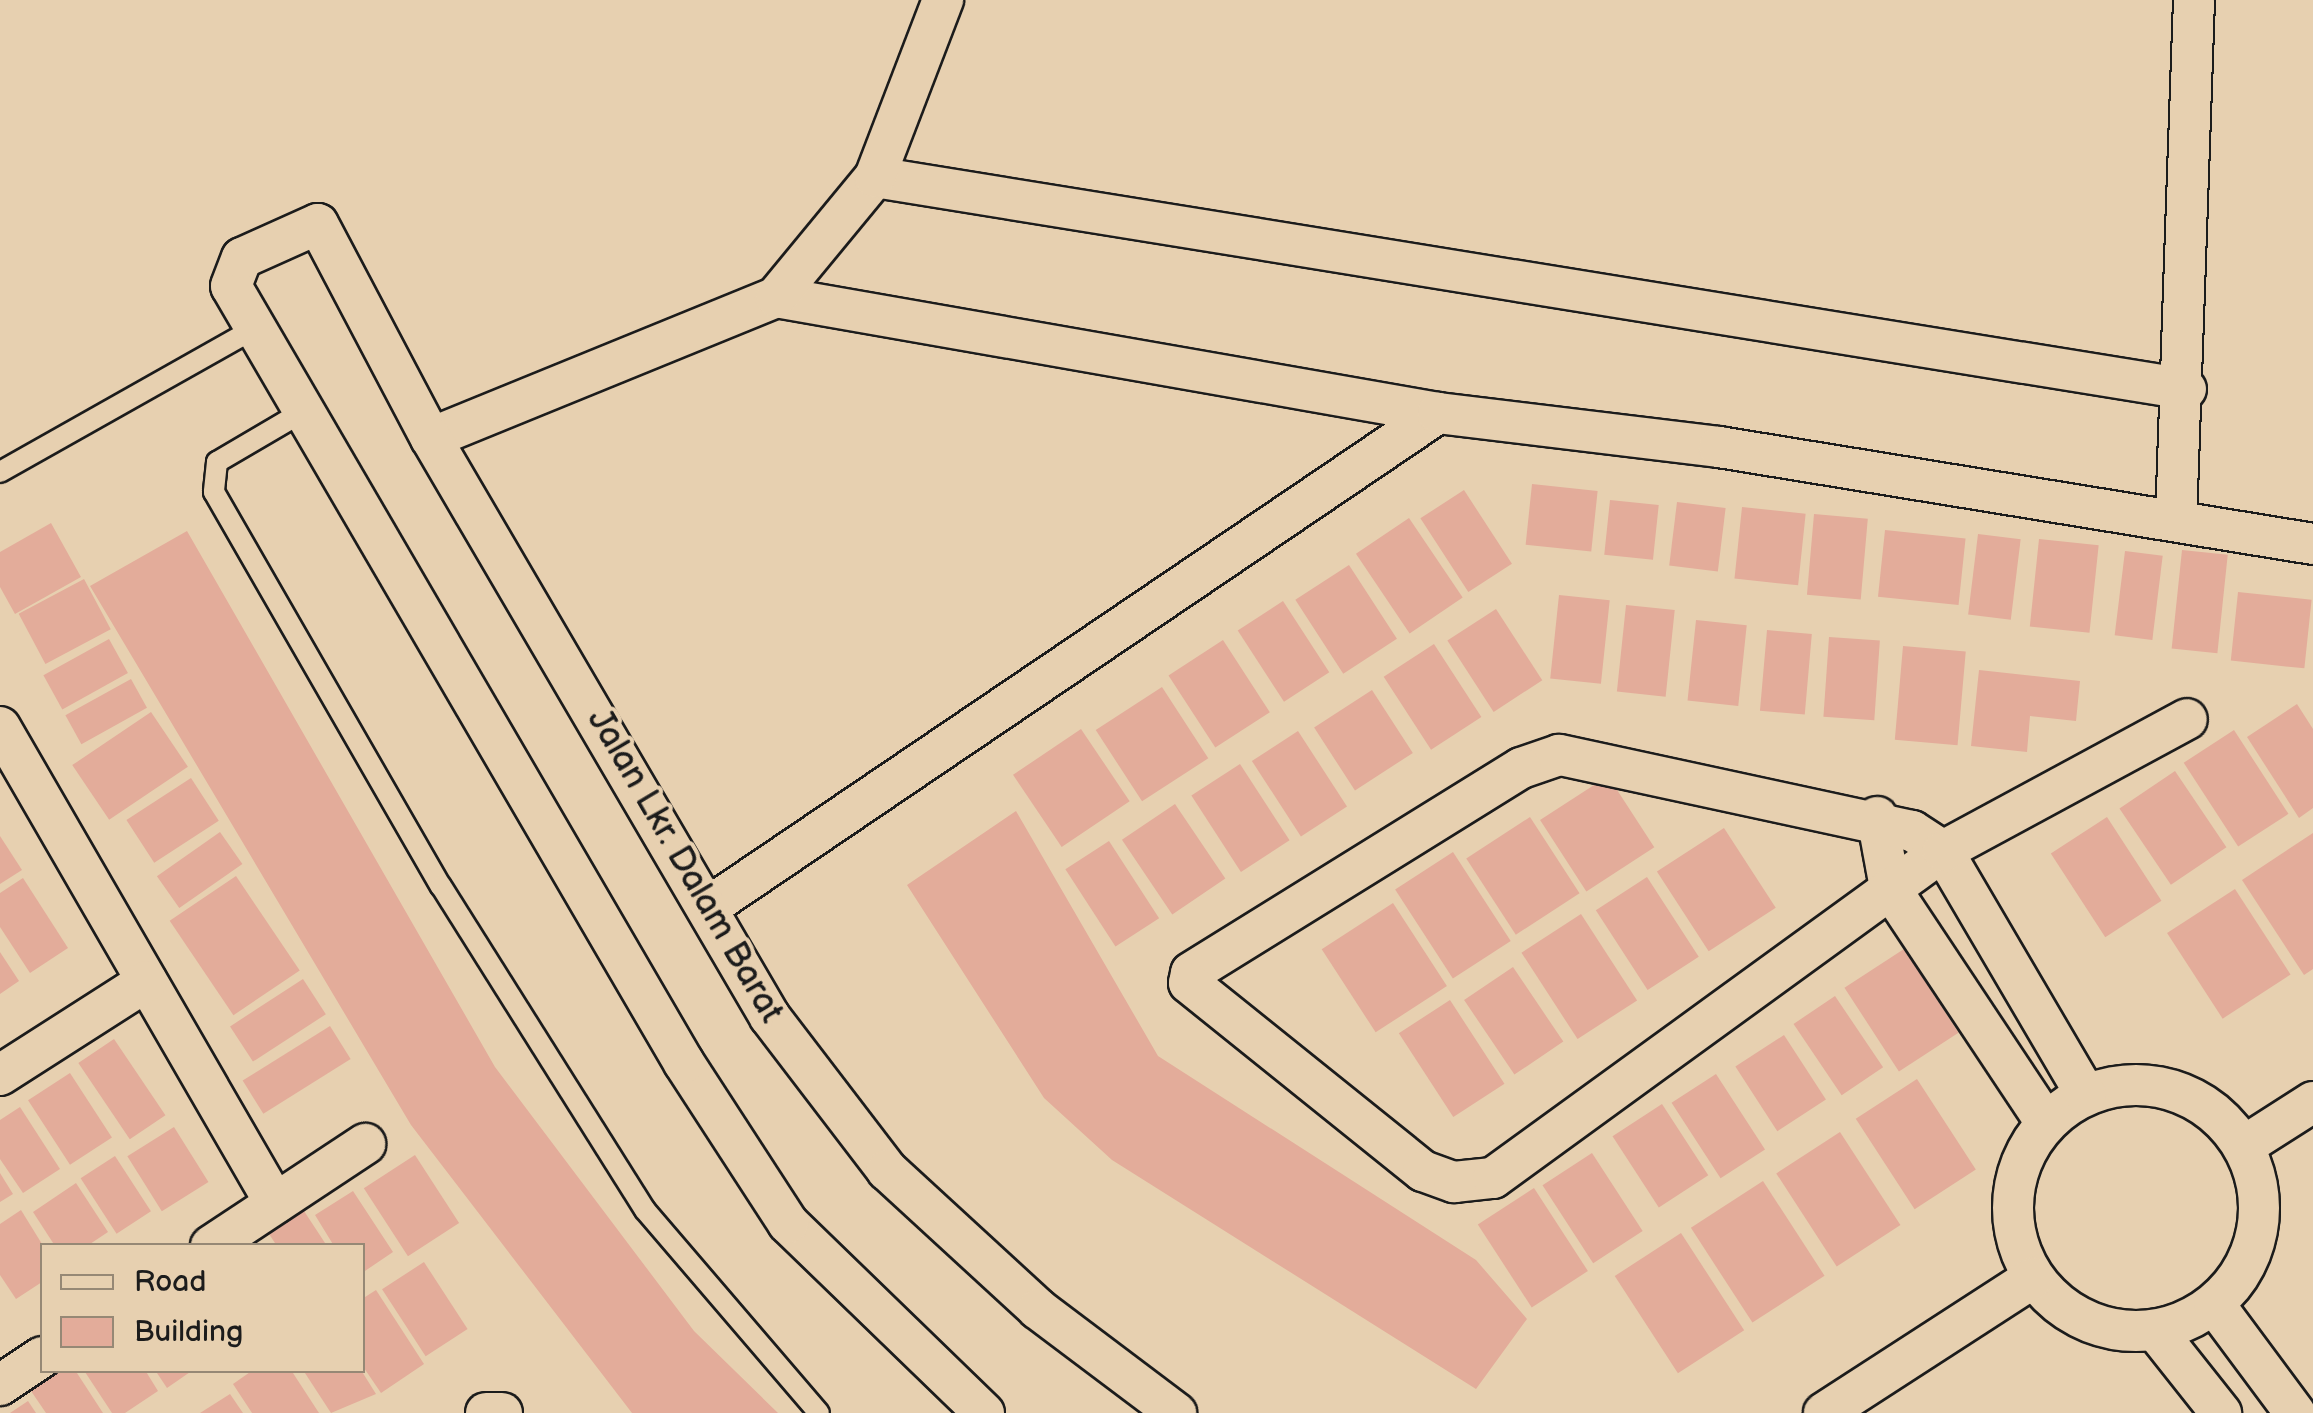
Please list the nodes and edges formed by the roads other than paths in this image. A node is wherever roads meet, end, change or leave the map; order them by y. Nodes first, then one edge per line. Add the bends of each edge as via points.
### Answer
1 (944, 0) edge
2 (2194, 0) edge
3 (875, 177) junction
4 (776, 298) junction
5 (256, 328) junction
6 (2186, 389) junction
7 (304, 411) junction
8 (1438, 413) junction
9 (431, 438) junction
10 (0, 472) edge
11 (2176, 521) junction
12 (2313, 544) edge
13 (2188, 719) dead end
14 (5, 748) edge
15 (1877, 817) junction
16 (1942, 852) junction
17 (1890, 888) junction
18 (710, 906) junction
19 (147, 981) junction
20 (0, 1076) edge
21 (2086, 1095) junction
22 (2313, 1102) edge
23 (2046, 1123) junction
24 (365, 1144) dead end
25 (2244, 1146) junction
26 (275, 1203) junction
27 (215, 1243) edge
28 (2033, 1278) junction
29 (2214, 1304) junction
30 (2156, 1331) junction
31 (40, 1358) edge
32 (0, 1385) edge
33 (486, 1413) edge
34 (502, 1413) edge
35 (819, 1413) edge
36 (984, 1413) edge
37 (1176, 1413) edge
38 (1824, 1413) edge
39 (2221, 1413) edge
40 (2294, 1413) edge

1 - 3 street
2 - 6 street
3 - 4 street
3 - 6 street
4 - 8 street
4 - 9 street
5 - 7 street
5 - 9 street, Jalan Lkr. Dalam Barat via 231,286 242,258 314,222
5 - 10 lane
6 - 11 street
7 - 35 lane via 216,462 214,492 441,886 645,1210
7 - 36 street via 684,1063 788,1223
8 - 11 street via 1719,447
8 - 18 street
9 - 18 street, Jalan Lkr. Dalam Barat
11 - 12 street
13 - 16 street
14 - 19 street
15 - 16 street
15 - 17 street
15 - 17 street via 1560,754 1538,759 1190,974 1189,984 1423,1170 1454,1182 1492,1178
16 - 17 street
16 - 21 street
17 - 23 street
18 - 37 street, Jalan Lkr. Dalam Barat via 770,1017 888,1170 1038,1309
19 - 20 street
19 - 26 street
21 - 23 street
21 - 25 street via 2130,1084 2175,1090 2215,1111
22 - 25 street
23 - 28 street via 2018,1171 2013,1226
24 - 26 street
25 - 29 street via 2258,1187 2258,1230 2243,1271
26 - 27 street
28 - 30 street via 2066,1311 2109,1330
28 - 38 street
29 - 30 street
29 - 40 street
30 - 39 street
31 - 32 street
33 - 34 street

